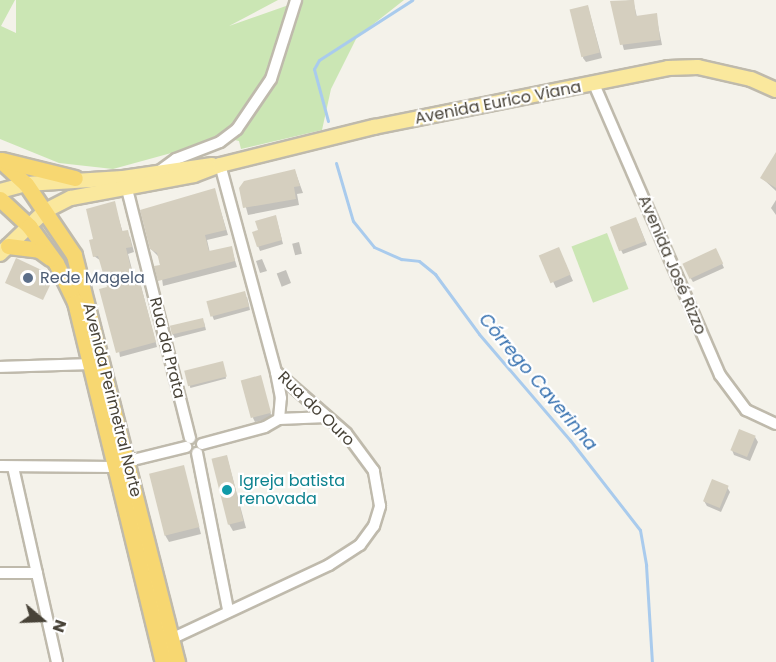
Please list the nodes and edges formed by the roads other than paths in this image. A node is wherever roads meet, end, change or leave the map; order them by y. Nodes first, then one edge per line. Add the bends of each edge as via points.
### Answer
1 (296, 0) edge
2 (594, 84) junction
3 (776, 90) edge
4 (0, 160) edge
5 (220, 165) junction
6 (158, 172) junction
7 (75, 178) junction
8 (26, 184) junction
9 (127, 189) junction
10 (0, 191) edge
11 (0, 199) edge
12 (45, 211) junction
13 (29, 226) junction
14 (2, 246) edge
15 (53, 260) junction
16 (96, 364) junction
17 (0, 367) edge
18 (276, 372) junction
19 (327, 417) junction
20 (279, 419) junction
21 (776, 424) edge
22 (188, 443) junction
23 (199, 449) junction
24 (122, 464) junction
25 (0, 466) edge
26 (13, 467) junction
27 (0, 573) edge
28 (38, 573) junction
29 (228, 609) junction
30 (171, 639) junction
31 (57, 662) edge
32 (163, 662) edge
33 (177, 662) edge

1 - 6 street via 271,79 237,129 220,142 176,159
2 - 3 main road, Avenida Eurico Viana via 668,68 698,67 751,79
2 - 5 main road, Avenida Eurico Viana via 374,128
2 - 21 street, Avenida José Rizzo via 720,375 746,410
4 - 7 highway
4 - 8 highway, Avenida Perimetral Norte
5 - 6 main road, Avenida Eurico Viana
5 - 9 main road, Avenida Eurico Viana via 194,175
5 - 18 street, Rua do Ouro
6 - 7 main road, Avenida Eurico Viana via 123,178
7 - 8 main road, Avenida Eurico Viana
8 - 10 main road, Avenida Eurico Viana
8 - 12 highway, Avenida Perimetral Norte
9 - 12 main road, Avenida Eurico Viana via 71,198
9 - 22 street, Rua da Prata
11 - 13 highway, Avenida Perimetral Norte
12 - 13 main road, Avenida Eurico Viana
12 - 16 highway, Avenida Perimetral Norte via 74,255
13 - 14 main road, Avenida Eurico Viana
13 - 15 highway, Avenida Perimetral Norte
14 - 15 highway via 39,250
15 - 16 highway, Avenida Perimetral Norte via 75,302
16 - 17 street
16 - 24 highway, Avenida Perimetral Norte
18 - 19 street, Rua do Ouro
18 - 20 street via 281,399
19 - 20 street
19 - 29 street, Rua do Ouro via 345,433 374,471 380,506 374,526 360,545 329,565
20 - 23 street
22 - 23 street via 198,438
22 - 24 street
23 - 29 street
24 - 26 street
24 - 30 highway, Avenida Perimetral Norte
24 - 32 highway, Avenida Perimetral Norte
25 - 26 street
26 - 28 street
27 - 28 street
28 - 31 street
29 - 30 street, Rua do Ouro
30 - 33 highway, Avenida Perimetral Norte

